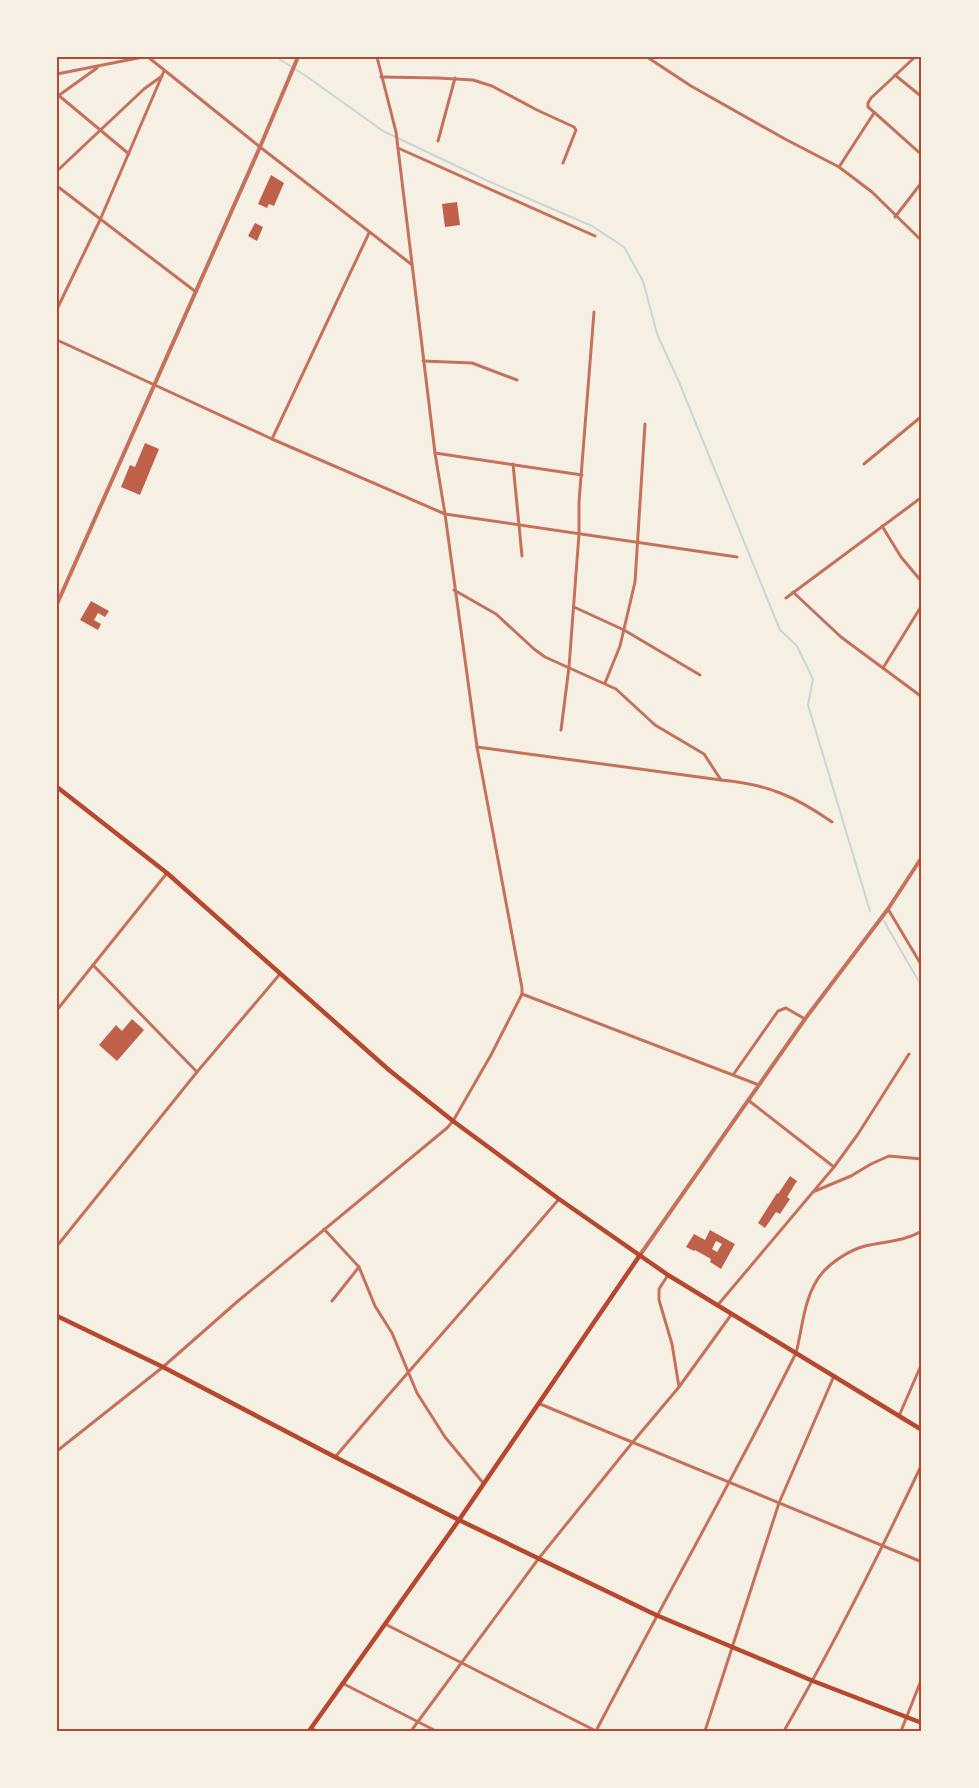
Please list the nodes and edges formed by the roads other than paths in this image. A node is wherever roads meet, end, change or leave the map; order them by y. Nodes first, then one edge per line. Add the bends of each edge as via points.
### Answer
1 (143, 57) edge
2 (148, 57) edge
3 (298, 57) edge
4 (377, 57) edge
5 (646, 57) edge
6 (915, 57) edge
7 (100, 67) junction
8 (164, 71) junction
9 (57, 74) edge
10 (895, 75) junction
11 (162, 76) junction
12 (381, 77) junction
13 (456, 78) junction
14 (58, 96) edge
15 (922, 97) edge
16 (874, 113) junction
17 (99, 130) junction
18 (438, 141) dead end
19 (398, 146) junction
20 (260, 147) junction
21 (129, 154) junction
22 (922, 155) edge
23 (563, 163) dead end
24 (839, 167) junction
25 (57, 171) edge
26 (922, 182) edge
27 (57, 186) edge
28 (895, 217) junction
29 (100, 220) junction
30 (369, 233) junction
31 (595, 236) dead end
32 (922, 241) edge
33 (411, 264) junction
34 (196, 292) junction
35 (57, 309) edge
36 (594, 312) dead end
37 (57, 340) edge
38 (423, 361) junction
39 (517, 380) dead end
40 (154, 384) junction
41 (922, 416) edge
42 (645, 424) dead end
43 (272, 439) junction
44 (435, 453) junction
45 (513, 464) junction
46 (864, 464) dead end
47 (582, 475) junction
48 (922, 496) edge
49 (445, 514) junction
50 (519, 525) junction
51 (882, 526) junction
52 (579, 534) junction
53 (638, 543) junction
54 (522, 556) dead end
55 (737, 557) dead end
56 (922, 582) edge
57 (454, 590) junction
58 (793, 592) junction
59 (786, 598) dead end
60 (57, 604) edge
61 (922, 605) edge
62 (574, 607) junction
63 (624, 630) junction
64 (569, 667) junction
65 (883, 668) junction
66 (700, 675) dead end
67 (605, 683) junction
68 (922, 698) edge
69 (561, 730) dead end
70 (477, 747) junction
71 (721, 780) junction
72 (57, 787) edge
73 (832, 822) dead end
74 (922, 857) edge
75 (167, 873) junction
76 (888, 909) junction
77 (93, 965) junction
78 (922, 966) edge
79 (279, 974) junction
80 (522, 994) junction
81 (57, 1010) edge
82 (805, 1019) junction
83 (909, 1054) dead end
84 (197, 1072) junction
85 (733, 1075) junction
86 (759, 1085) junction
87 (748, 1100) junction
88 (453, 1122) junction
89 (922, 1159) edge
90 (834, 1167) junction
91 (814, 1191) junction
92 (559, 1200) junction
93 (324, 1229) junction
94 (922, 1231) edge
95 (57, 1246) edge
96 (640, 1255) junction
97 (359, 1267) junction
98 (668, 1275) junction
99 (332, 1301) dead end
100 (717, 1306) junction
101 (731, 1315) junction
102 (57, 1316) edge
103 (796, 1353) junction
104 (922, 1363) edge
105 (163, 1367) junction
106 (408, 1372) junction
107 (834, 1376) junction
108 (679, 1387) junction
109 (540, 1404) junction
110 (899, 1416) junction
111 (922, 1430) edge
112 (632, 1443) junction
113 (57, 1450) edge
114 (335, 1457) junction
115 (922, 1464) edge
116 (484, 1484) junction
117 (729, 1484) junction
118 (779, 1503) junction
119 (459, 1520) junction
120 (883, 1546) junction
121 (539, 1558) junction
122 (922, 1562) edge
123 (657, 1615) junction
124 (385, 1624) junction
125 (732, 1647) junction
126 (463, 1663) junction
127 (922, 1678) edge
128 (813, 1682) junction
129 (342, 1683) junction
130 (905, 1717) junction
131 (418, 1722) junction
132 (922, 1723) edge
133 (310, 1730) edge
134 (317, 1731) edge
135 (411, 1731) edge
136 (436, 1731) edge
137 (596, 1731) edge
138 (705, 1731) edge
139 (784, 1731) edge
140 (901, 1731) edge

1 - 7 street
2 - 8 street
3 - 20 street
4 - 12 street
5 - 24 street
6 - 10 street
7 - 9 street
7 - 14 street
8 - 11 street
8 - 20 street
10 - 15 street
10 - 16 street via 868,103
11 - 17 street
11 - 21 street
12 - 13 street
12 - 19 street
13 - 18 street
13 - 23 street via 492,86 571,124 576,130
14 - 17 street
16 - 22 street
16 - 24 street
17 - 21 street
17 - 25 street
19 - 31 street
19 - 33 street
20 - 30 street
20 - 34 street
21 - 29 street
24 - 28 street via 872,192
26 - 28 street
27 - 29 street
28 - 32 street
29 - 34 street
29 - 35 street
30 - 33 street
30 - 43 street
33 - 38 street
34 - 40 street
36 - 47 street
37 - 40 street
38 - 39 street via 472,363
38 - 44 street
40 - 43 street
40 - 60 street
41 - 46 street
42 - 53 street
43 - 49 street
44 - 45 street
44 - 49 street
45 - 47 street
45 - 50 street
47 - 52 street
48 - 51 street
49 - 50 street
49 - 57 street
50 - 52 street
50 - 54 street
51 - 56 street
51 - 58 street
52 - 53 street
52 - 62 street
53 - 55 street
53 - 63 street via 635,582
57 - 64 street via 500,616 539,653
57 - 70 street
58 - 59 street
58 - 65 street via 841,637
61 - 65 street
62 - 63 street
62 - 64 street
63 - 66 street
63 - 67 street
64 - 67 street
64 - 69 street
65 - 68 street
67 - 71 street via 665,731 704,754
70 - 71 street
70 - 80 street
71 - 73 street via 748,783 790,796
72 - 75 main road
74 - 76 street
75 - 77 street
75 - 79 main road
76 - 78 street
76 - 82 street
77 - 81 street
77 - 84 street
79 - 84 street
79 - 88 main road
80 - 85 street
80 - 88 street
82 - 85 street via 786,1008 778,1011
82 - 86 street
83 - 90 street
84 - 95 street
85 - 86 street
86 - 87 street
87 - 90 street
87 - 96 street
88 - 92 main road
88 - 93 street
89 - 91 street via 889,1156
90 - 91 street
91 - 100 street
92 - 96 main road
92 - 106 street
93 - 97 street
93 - 105 street
94 - 103 street via 911,1238 860,1248 822,1273 811,1289
96 - 98 main road
96 - 109 main road
97 - 99 street
97 - 106 street
98 - 100 main road
98 - 108 street via 659,1289 659,1300
100 - 101 main road
101 - 103 main road
101 - 108 street
102 - 105 main road
103 - 107 main road
103 - 117 street
104 - 110 street
105 - 113 street
105 - 114 main road
106 - 114 street
106 - 116 street via 445,1437
107 - 110 main road
107 - 118 street
108 - 112 street
109 - 112 street
109 - 116 main road
110 - 111 main road
112 - 117 street
112 - 121 street
114 - 119 main road
115 - 120 street
116 - 119 main road
117 - 118 street
117 - 123 street
118 - 120 street
118 - 125 street
119 - 121 main road
119 - 124 main road
120 - 122 street
120 - 128 street
121 - 123 main road
121 - 126 street
123 - 125 main road
123 - 137 street
124 - 126 street
124 - 129 main road
125 - 128 main road
125 - 138 street
126 - 131 street
126 - 137 street
127 - 130 street
128 - 130 main road
128 - 139 street
129 - 131 street
129 - 133 main road
130 - 132 main road
130 - 140 street
131 - 135 street
131 - 136 street
133 - 134 street

